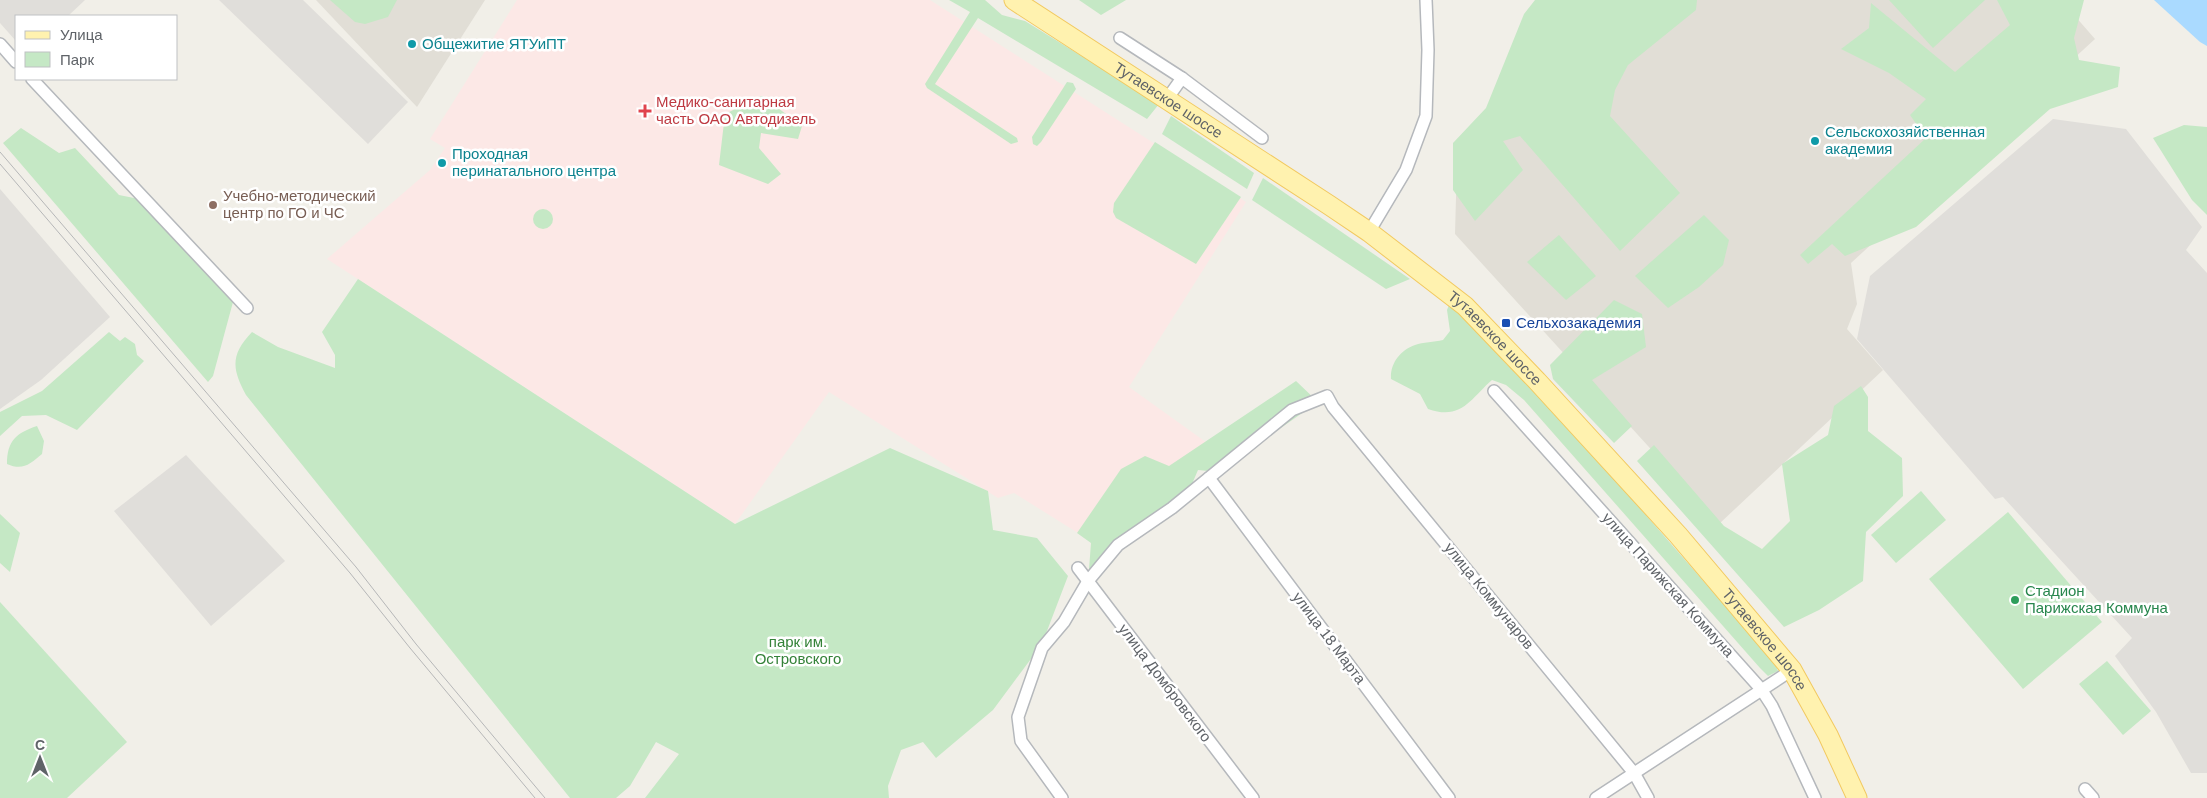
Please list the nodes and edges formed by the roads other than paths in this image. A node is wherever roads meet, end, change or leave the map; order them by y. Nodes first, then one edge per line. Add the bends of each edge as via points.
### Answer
1 (1014, 0) edge
2 (1426, 0) edge
3 (1120, 38) dead end
4 (0, 44) edge
5 (15, 61) edge
6 (1182, 78) junction
7 (33, 80) edge
8 (1167, 99) junction
9 (1262, 138) dead end
10 (1369, 232) junction
11 (248, 308) dead end
12 (1494, 391) dead end
13 (1209, 478) junction
14 (1078, 568) dead end
15 (1088, 581) junction
16 (1792, 670) junction
17 (1761, 689) junction
18 (1634, 773) junction
19 (1062, 798) edge
20 (1253, 798) edge
21 (1449, 798) edge
22 (1596, 798) edge
23 (1648, 798) edge
24 (1815, 798) edge
25 (1857, 798) edge

1 - 8 main road, Тутаевское шоссе
2 - 10 street via 1426,116 1406,170
3 - 6 street
4 - 5 street
6 - 8 street
6 - 9 street
7 - 11 street
8 - 10 main road, Тутаевское шоссе
10 - 16 main road, Тутаевское шоссе via 1465,306 1525,368 1678,535
12 - 17 street, улица Парижская Коммуна
13 - 15 street via 1118,545
13 - 18 street, улица Коммунаров via 1292,410 1327,396
13 - 21 street, улица 18 Марта
14 - 15 street, улица Домбровского
15 - 19 street via 1064,622 1042,648 1018,717 1021,741
15 - 20 street, улица Домбровского
16 - 17 street
16 - 25 main road, Тутаевское шоссе via 1828,735
17 - 18 street
17 - 24 street, улица Парижская Коммуна
18 - 22 street
18 - 23 street, улица Коммунаров

